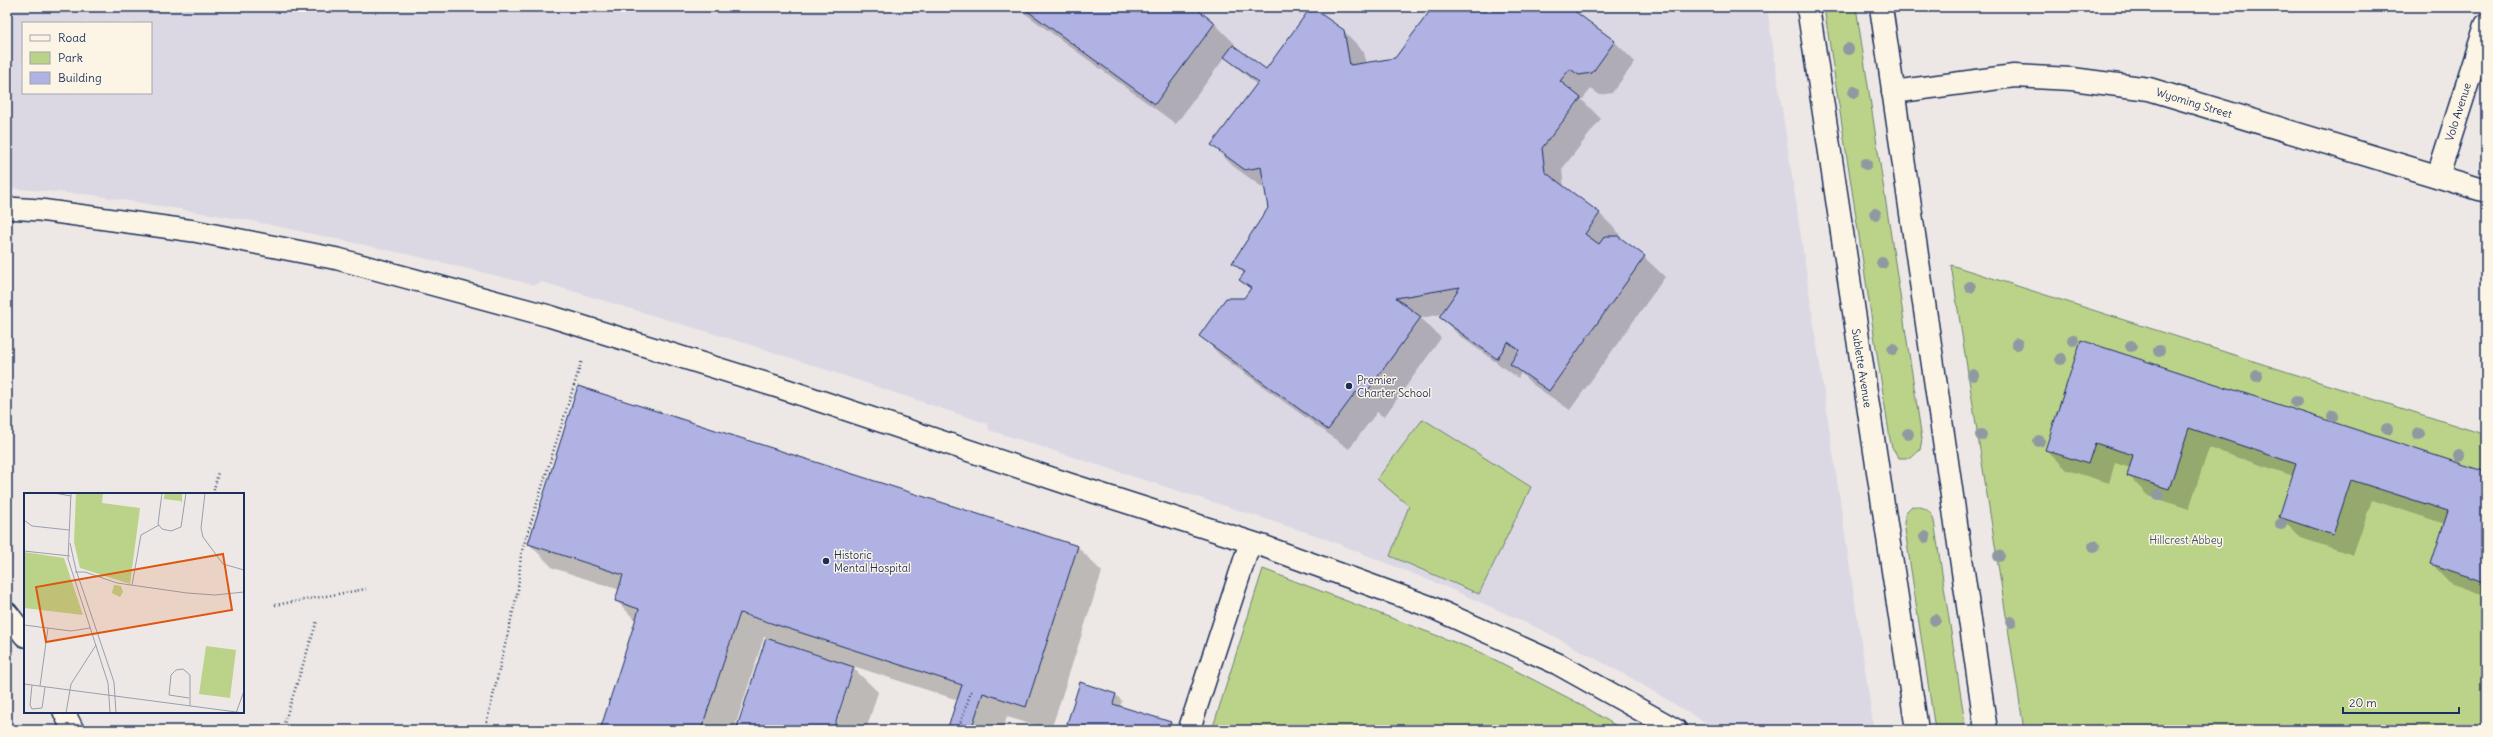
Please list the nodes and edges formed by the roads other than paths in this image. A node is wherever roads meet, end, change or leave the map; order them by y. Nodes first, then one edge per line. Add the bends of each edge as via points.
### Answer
1 (1808, 7) edge
2 (1880, 7) edge
3 (2486, 25) edge
4 (1893, 92) junction
5 (2438, 176) junction
6 (2486, 191) edge
7 (7, 208) edge
8 (1250, 543) junction
9 (7, 613) edge
10 (24, 635) edge
11 (64, 713) edge
12 (73, 730) edge
13 (1189, 730) edge
14 (1676, 730) edge
15 (1917, 730) edge
16 (1986, 730) edge

1 - 15 street, Sublette Avenue
2 - 4 street
3 - 5 street, Volo Avenue
4 - 5 street, Wyoming Street via 2014,76 2072,79 2149,89
4 - 16 street
5 - 6 street, Wyoming Street
7 - 8 lane via 40,210 194,231 338,259 591,330 778,387
8 - 13 lane
8 - 14 lane via 1432,607 1558,664
9 - 10 lane
11 - 12 lane

